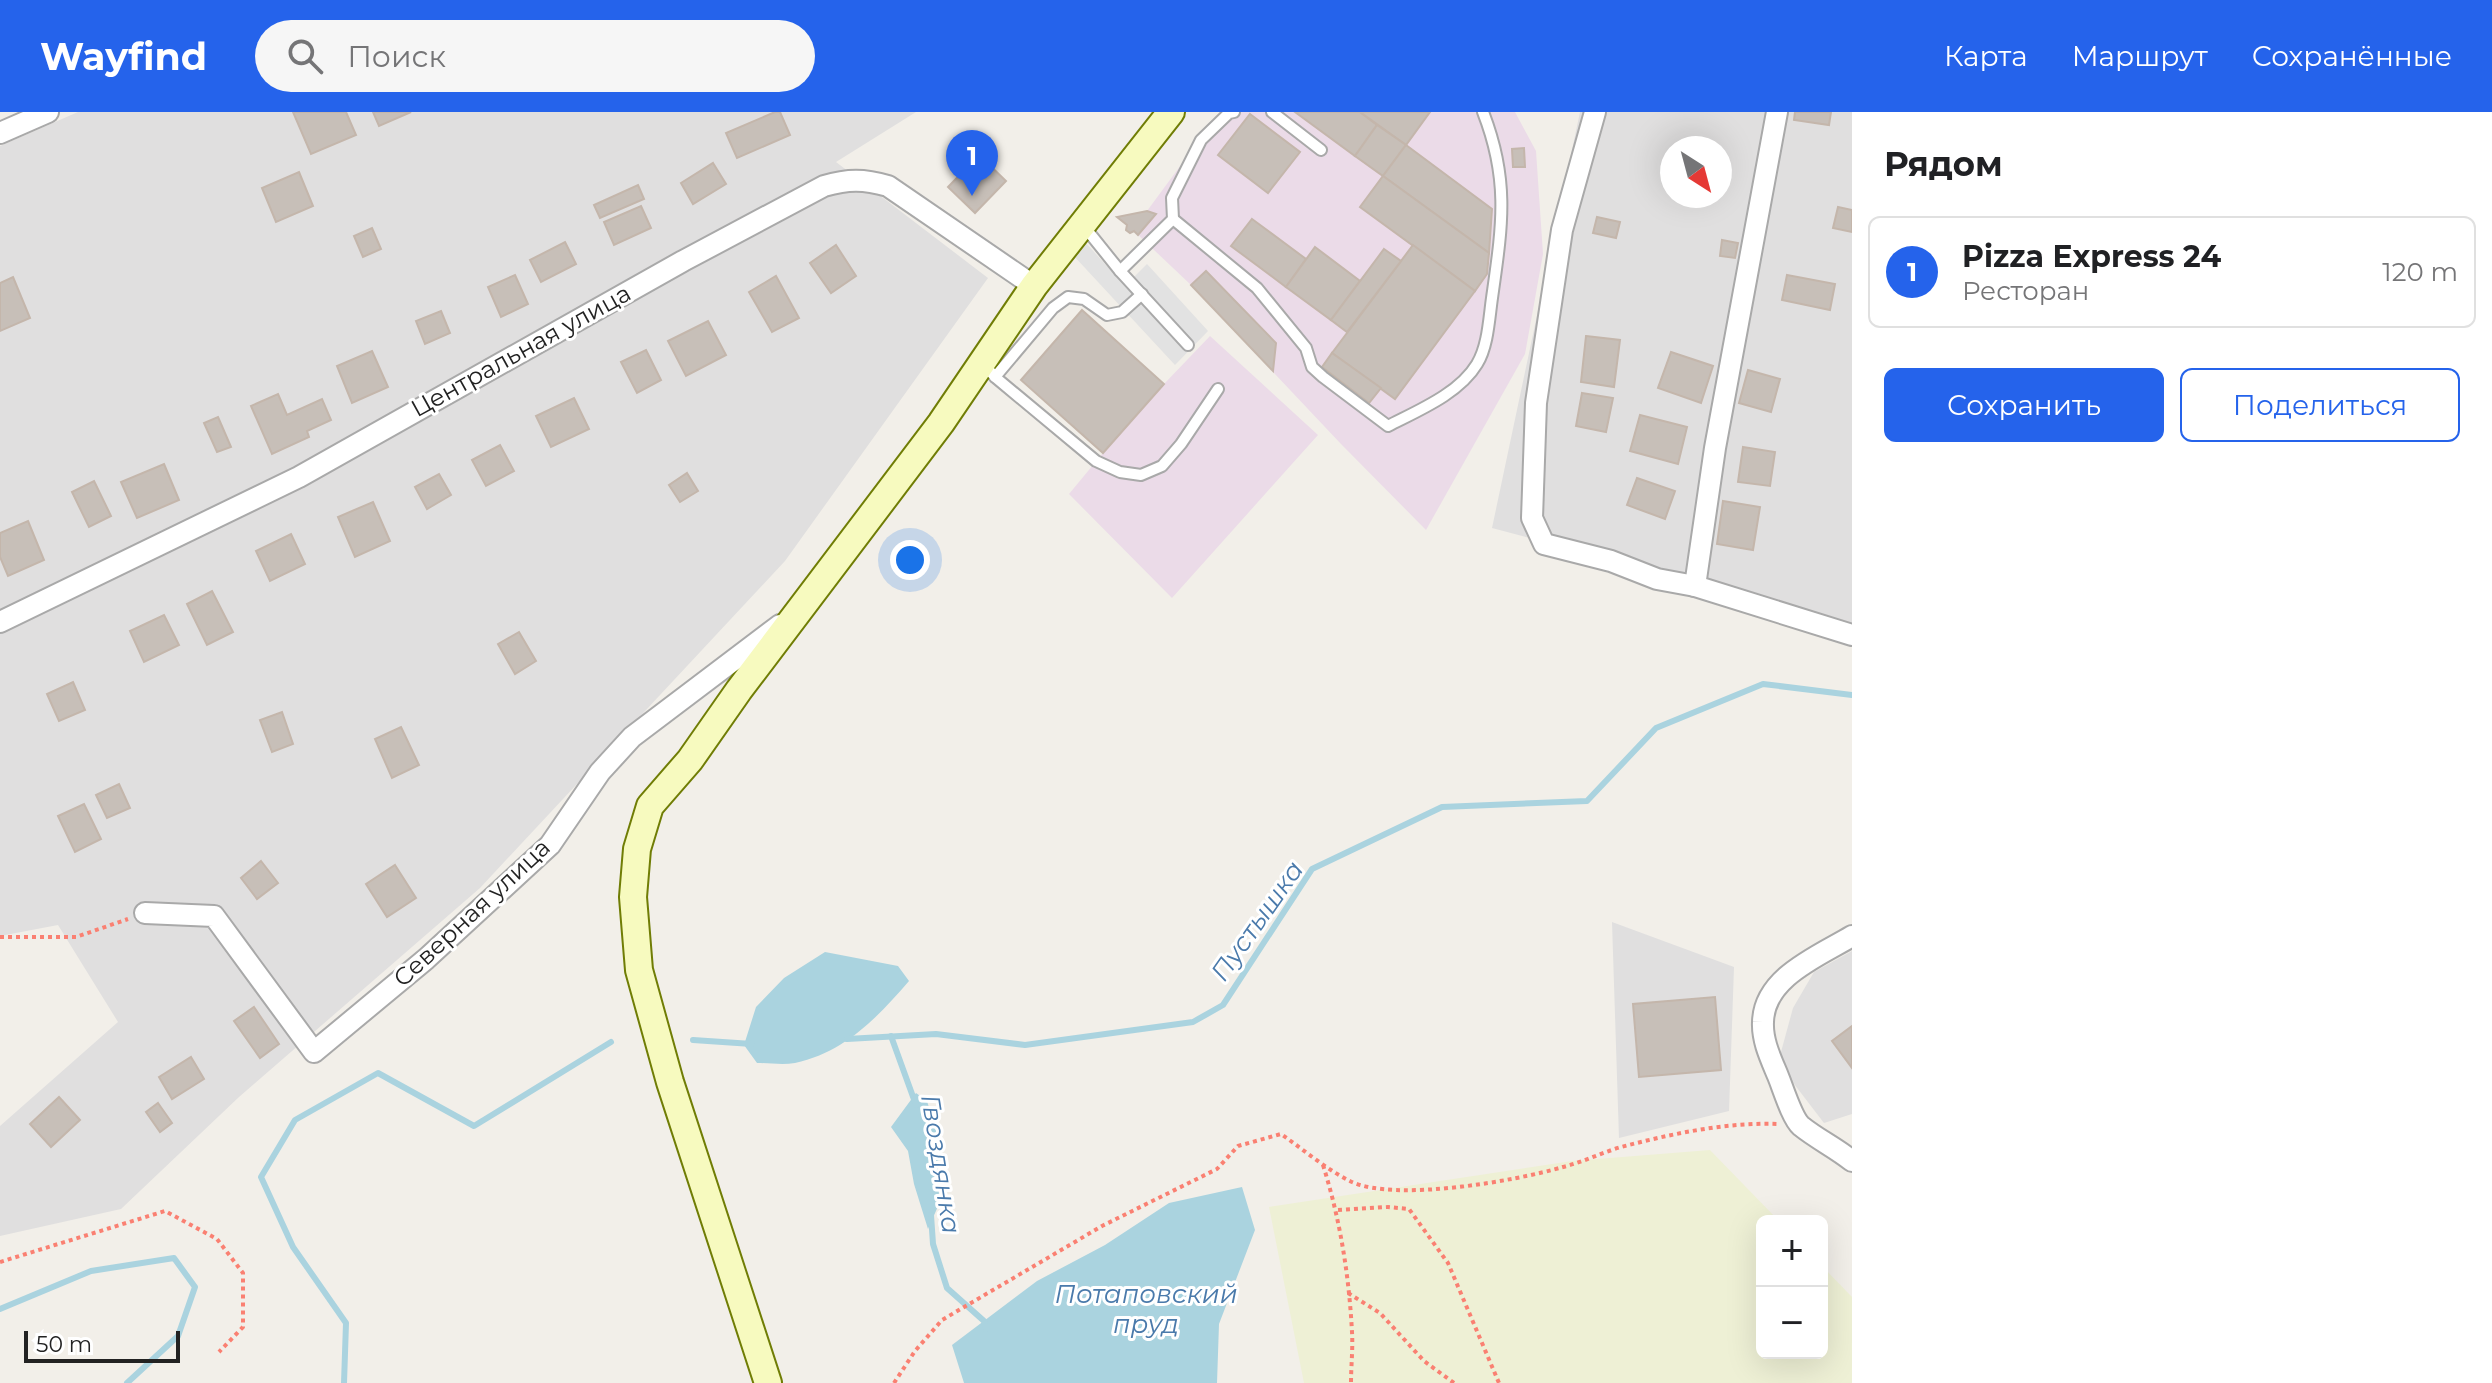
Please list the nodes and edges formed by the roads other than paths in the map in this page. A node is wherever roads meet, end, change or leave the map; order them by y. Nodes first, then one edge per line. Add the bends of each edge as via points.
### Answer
1 (48, 112) edge
2 (1171, 112) edge
3 (1234, 112) edge
4 (1272, 112) edge
5 (1483, 112) edge
6 (1595, 112) edge
7 (1777, 112) edge
8 (0, 133) edge
9 (1321, 150) dead end
10 (1173, 219) junction
11 (1082, 223) junction
12 (1120, 271) junction
13 (1034, 286) junction
14 (1142, 294) junction
15 (1188, 345) dead end
16 (989, 370) junction
17 (1218, 389) dead end
18 (1695, 586) junction
19 (799, 610) junction
20 (0, 622) edge
21 (1852, 635) edge
22 (145, 913) road end
23 (1852, 936) edge
24 (1848, 1151) edge
25 (768, 1383) edge

1 - 8 street
2 - 11 main road
3 - 10 lane via 1201,140 1172,198
4 - 9 lane
5 - 10 lane via 1494,140 1504,203 1488,327 1478,363 1459,384 1388,426 1312,367 1306,348 1257,288
6 - 18 street via 1562,230 1536,403 1532,518 1544,544
7 - 18 street
10 - 12 lane
11 - 12 lane
11 - 13 main road
12 - 14 lane
13 - 16 main road
13 - 20 street, Центральная улица via 888,186 846,179 824,186 299,477
14 - 15 lane
14 - 16 lane via 1122,312 1107,315 1084,299 1068,297
16 - 17 lane via 1096,461 1141,475 1162,466
16 - 19 main road via 941,423
18 - 21 street
19 - 22 street, Северная улица via 632,737 600,772 550,845 314,1052 214,916
19 - 25 main road via 690,760 650,806 637,849 633,897 649,1015
23 - 24 street via 1776,986 1763,1023 1767,1048 1799,1124

